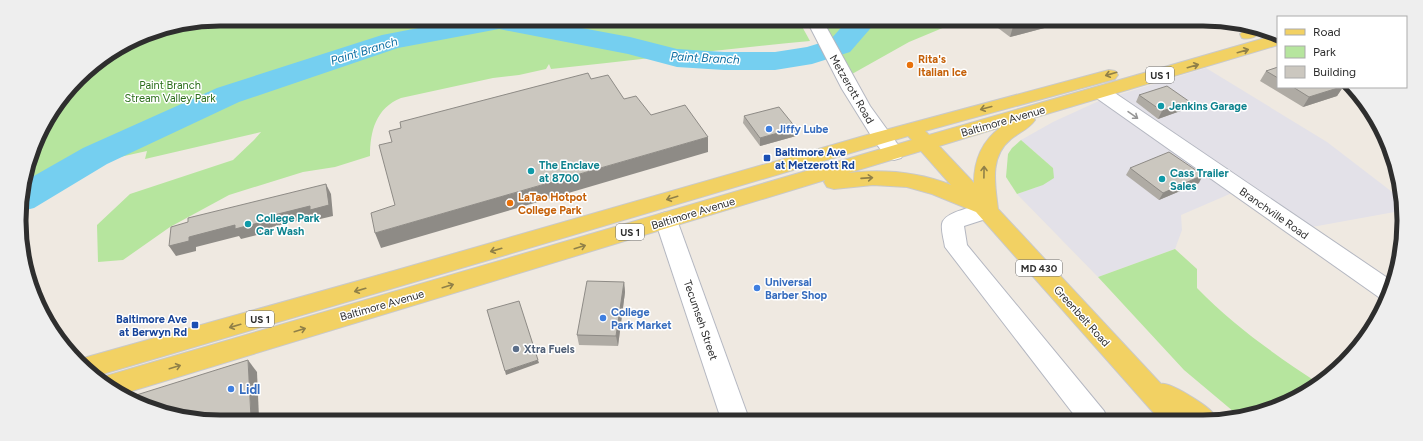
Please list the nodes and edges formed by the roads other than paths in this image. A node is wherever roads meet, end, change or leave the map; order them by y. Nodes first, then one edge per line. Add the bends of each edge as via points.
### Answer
1 (818, 26) edge
2 (1250, 32) edge
3 (1276, 41) edge
4 (1102, 92) junction
5 (1040, 110) junction
6 (919, 136) junction
7 (881, 137) junction
8 (894, 153) junction
9 (759, 193) junction
10 (987, 211) junction
11 (666, 220) junction
12 (1385, 289) edge
13 (91, 366) edge
14 (1133, 372) junction
15 (116, 385) edge
16 (734, 415) edge
17 (1090, 415) edge
18 (1172, 415) edge
19 (1195, 415) edge

1 - 7 street, Metzerott Road via 852,92
2 -> 6 main road, Baltimore Avenue / US 1
4 -> 3 main road, Baltimore Avenue / US 1
4 - 5 main road, Baltimore Avenue / US 1
4 -> 12 street, Branchville Road
5 - 6 main road, Baltimore Avenue / US 1
10 -> 5 main road via 984,165 990,150 999,138
6 - 7 main road, Baltimore Avenue / US 1
6 - 8 main road, Baltimore Avenue / US 1
6 - 10 main road, Greenbelt Road / MD 430
7 - 8 street, Metzerott Road
7 -> 13 main road, Baltimore Avenue / US 1
8 - 9 main road, Baltimore Avenue / US 1
9 -> 10 main road via 867,177 893,177 954,193
9 - 11 main road, Baltimore Avenue / US 1
10 - 14 main road, Greenbelt Road / MD 430
10 - 17 street via 959,219 953,224 956,248
15 -> 11 main road, Baltimore Avenue / US 1
11 - 16 street, Tecumseh Street
14 - 18 main road, Greenbelt Road / MD 430
14 - 19 main road

